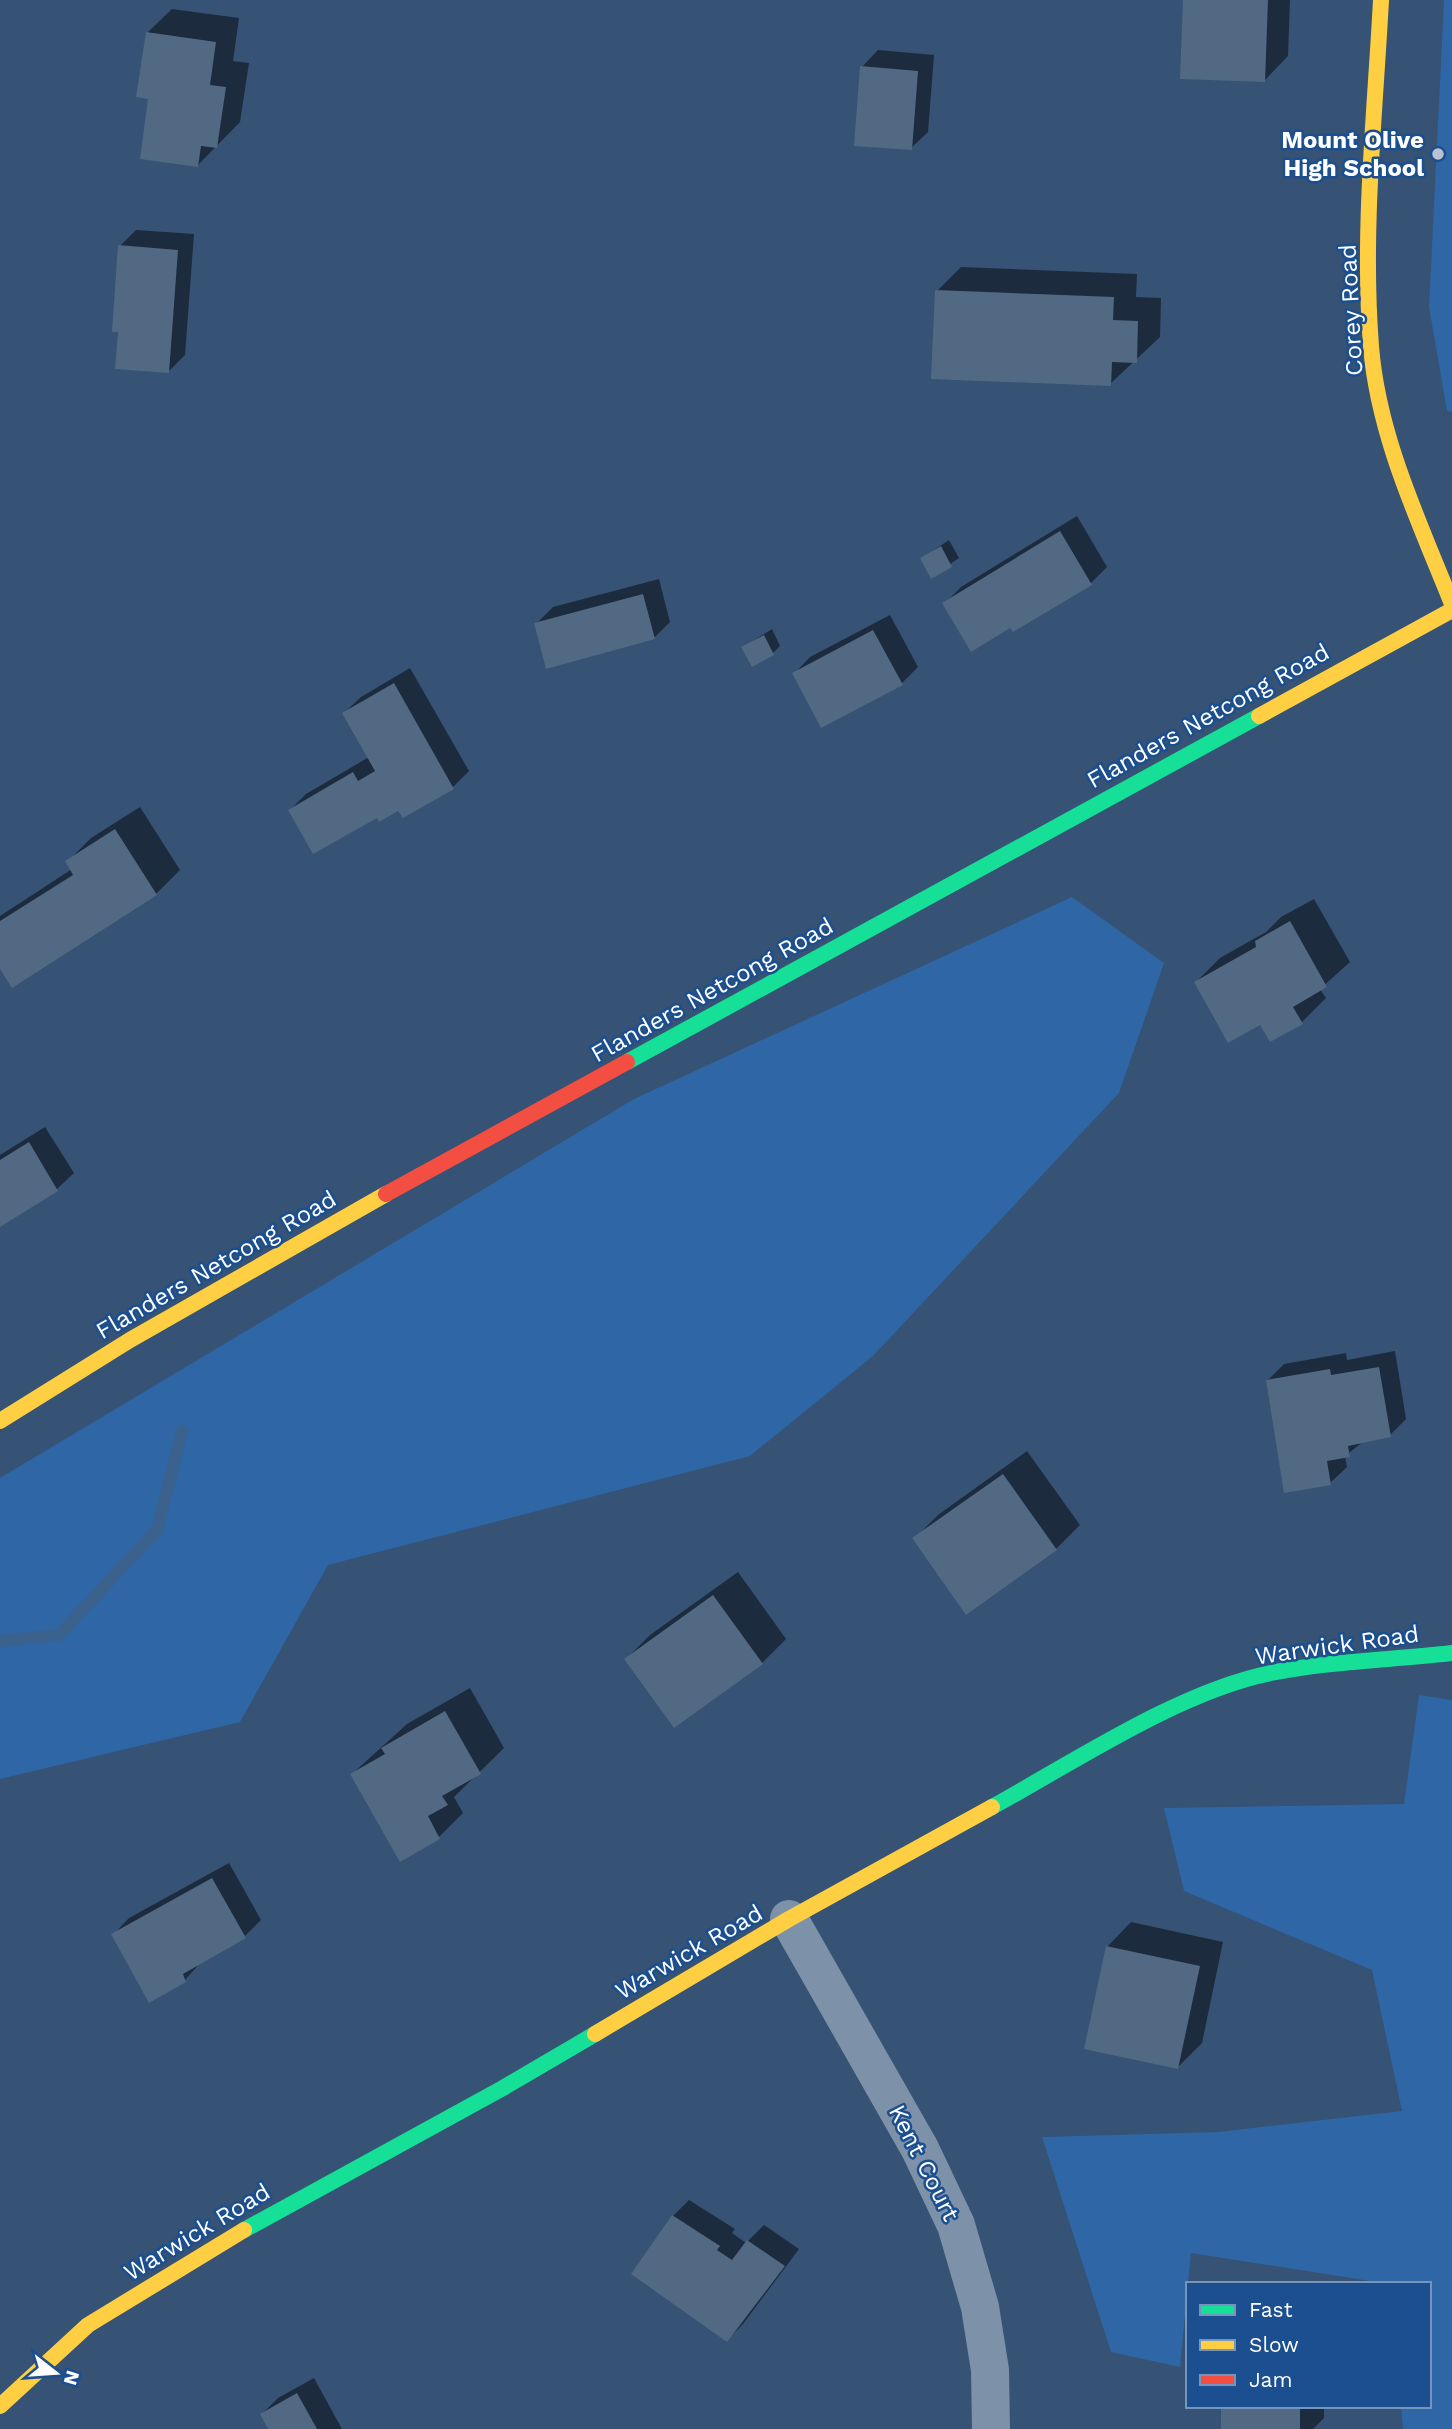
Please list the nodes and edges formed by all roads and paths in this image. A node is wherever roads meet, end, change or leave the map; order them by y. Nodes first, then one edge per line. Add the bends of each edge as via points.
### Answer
1 (1381, 0) edge
2 (1452, 604) edge
3 (1452, 610) edge
4 (0, 1421) edge
5 (1452, 1653) edge
6 (789, 1919) junction
7 (0, 2406) edge
8 (991, 2429) edge

1 - 2 street, Corey Road via 1369,219 1371,347 1395,461
3 - 4 street, Flanders Netcong Road via 361,1207
5 - 6 street, Warwick Road via 1270,1673 1225,1686 1171,1709
6 - 7 street, Warwick Road via 503,2088 135,2294 88,2325
6 - 8 street, Kent Court via 920,2149 956,2225 980,2308 990,2370

